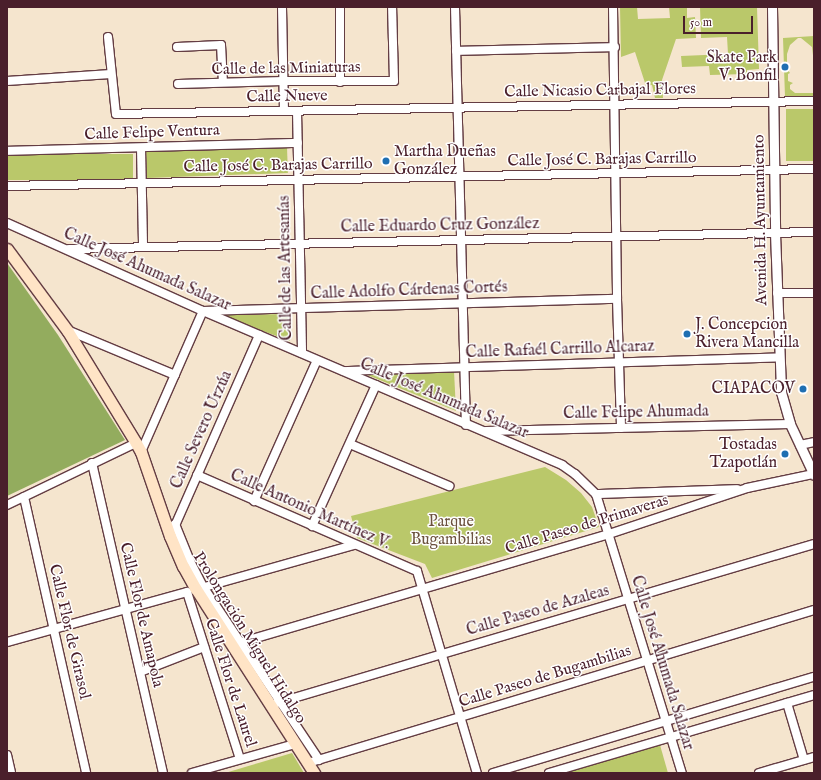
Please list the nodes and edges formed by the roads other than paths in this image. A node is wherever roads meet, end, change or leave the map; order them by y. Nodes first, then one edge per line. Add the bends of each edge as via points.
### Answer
1 (282, 7) edge
2 (340, 7) edge
3 (392, 7) edge
4 (455, 7) edge
5 (613, 7) edge
6 (772, 7) edge
7 (108, 37) dead end
8 (177, 47) dead end
9 (615, 47) junction
10 (456, 51) junction
11 (111, 74) junction
12 (7, 81) edge
13 (283, 81) junction
14 (223, 82) junction
15 (340, 82) junction
16 (178, 84) dead end
17 (814, 101) edge
18 (774, 102) junction
19 (615, 105) junction
20 (458, 108) junction
21 (284, 111) junction
22 (297, 111) junction
23 (298, 143) junction
24 (141, 148) junction
25 (7, 151) edge
26 (814, 169) edge
27 (774, 170) junction
28 (616, 173) junction
29 (459, 177) junction
30 (299, 180) junction
31 (141, 183) junction
32 (7, 186) edge
33 (7, 223) edge
34 (814, 232) edge
35 (775, 233) junction
36 (617, 236) junction
37 (461, 240) junction
38 (300, 244) junction
39 (144, 247) junction
40 (7, 249) edge
41 (66, 249) junction
42 (777, 293) junction
43 (814, 293) edge
44 (617, 299) junction
45 (463, 304) junction
46 (301, 308) junction
47 (203, 311) junction
48 (67, 330) junction
49 (259, 335) junction
50 (302, 353) junction
51 (780, 357) junction
52 (317, 360) junction
53 (619, 362) junction
54 (464, 367) junction
55 (341, 371) junction
56 (175, 375) junction
57 (376, 385) junction
58 (790, 424) junction
59 (466, 425) junction
60 (621, 428) junction
61 (483, 431) junction
62 (814, 442) edge
63 (350, 444) junction
64 (800, 445) junction
65 (138, 448) junction
66 (92, 463) junction
67 (814, 474) edge
68 (197, 475) junction
69 (450, 486) dead end
70 (747, 488) junction
71 (596, 494) junction
72 (24, 497) junction
73 (254, 501) junction
74 (7, 505) edge
75 (175, 524) junction
76 (312, 526) junction
77 (608, 534) junction
78 (170, 536) junction
79 (814, 544) edge
80 (354, 545) junction
81 (422, 589) junction
82 (196, 590) junction
83 (628, 599) junction
84 (126, 609) junction
85 (814, 610) edge
86 (54, 629) junction
87 (7, 642) edge
88 (236, 643) junction
89 (204, 647) junction
90 (442, 654) junction
91 (647, 661) junction
92 (140, 672) junction
93 (814, 677) edge
94 (814, 695) edge
95 (787, 703) junction
96 (276, 704) junction
97 (460, 717) junction
98 (666, 722) junction
99 (670, 736) junction
100 (295, 744) junction
101 (7, 755) edge
102 (814, 757) edge
103 (240, 759) junction
104 (319, 760) junction
105 (804, 760) junction
106 (308, 763) junction
107 (11, 773) edge
108 (86, 773) edge
109 (163, 773) edge
110 (192, 773) edge
111 (314, 773) edge
112 (477, 773) edge
113 (493, 773) edge
114 (549, 773) edge
115 (682, 773) edge
116 (759, 773) edge

1 - 13 street
2 - 15 street
3 - 15 street, Calle de las Miniaturas via 394,81
4 - 10 street
5 - 9 street
6 - 18 street, Avenida H. Ayuntamiento
7 - 11 street
8 - 14 street via 221,45
9 - 10 street
9 - 19 street
10 - 20 street
11 - 12 street
11 - 21 street, Calle Nueve via 116,114
13 - 14 street, Calle de las Miniaturas
13 - 15 street, Calle de las Miniaturas
13 - 21 street
14 - 16 street, Calle de las Miniaturas
17 - 18 street, Calle Nicasio Carbajal Flores
18 - 19 street, Calle Nicasio Carbajal Flores
18 - 27 street, Avenida H. Ayuntamiento
19 - 20 street, Calle Nicasio Carbajal Flores
19 - 28 street
20 - 22 street, Calle Nueve
20 - 29 street
21 - 22 street, Calle Nueve
22 - 23 street, Calle de las Artesanías
23 - 24 street, Calle Felipe Ventura
23 - 30 street, Calle de las Artesanías
24 - 25 street, Calle Felipe Ventura
24 - 31 street
26 - 27 street, Calle José C. Barajas Carrillo
27 - 28 street, Calle José C. Barajas Carrillo
27 - 35 street, Avenida H. Ayuntamiento
28 - 29 street, Calle José C. Barajas Carrillo
28 - 36 street
29 - 30 street, Calle José C. Barajas Carrillo
29 - 37 street
30 - 31 street, Calle José C. Barajas Carrillo
30 - 38 street, Calle de las Artesanías
31 - 32 street, Calle José C. Barajas Carrillo
31 - 39 street
33 - 41 street, Calle José Ahumada Salazar
34 - 35 street, Calle Eduardo Cruz González
35 - 36 street, Calle Eduardo Cruz González
35 - 42 street, Avenida H. Ayuntamiento
36 - 37 street, Calle Eduardo Cruz González
36 - 44 street
37 - 38 street, Calle Eduardo Cruz González
37 - 45 street
38 - 39 street, Calle Eduardo Cruz González
38 - 46 street, Calle de las Artesanías
39 - 41 street, Calle Eduardo Cruz González
40 - 48 main road, Prolongación Miguel Hidalgo
41 - 47 street, Calle José Ahumada Salazar
42 - 43 street
42 - 51 street, Avenida H. Ayuntamiento
44 - 45 street, Calle Adolfo Cárdenas Cortés
44 - 53 street
45 - 46 street, Calle Adolfo Cárdenas Cortés
45 - 54 street
46 - 47 street, Calle Adolfo Cárdenas Cortés
46 - 50 street, Calle de las Artesanías
47 - 49 street, Calle José Ahumada Salazar
47 - 56 street
48 - 56 street
48 - 65 main road, Prolongación Miguel Hidalgo
49 - 50 street, Calle José Ahumada Salazar
49 - 68 street, Calle Severo Urzúa
50 - 52 street, Calle José Ahumada Salazar
51 - 53 street, Calle Rafaél Carrillo Alcaraz
51 - 58 street, Avenida H. Ayuntamiento via 781,392
52 - 55 street, Calle José Ahumada Salazar
52 - 73 street
53 - 54 street, Calle Rafaél Carrillo Alcaraz
53 - 60 street
54 - 55 street, Calle Rafaél Carrillo Alcaraz
54 - 59 street
55 - 57 street, Calle José Ahumada Salazar
56 - 65 street
57 - 59 street, Calle José Ahumada Salazar
57 - 63 street
58 - 60 street, Calle Felipe Ahumada
58 - 64 street, Avenida H. Ayuntamiento
59 - 61 street, Calle José Ahumada Salazar
60 - 61 street, Calle Felipe Ahumada
61 - 71 street, Calle José Ahumada Salazar via 562,465
62 - 64 street
63 - 69 street
63 - 76 street
64 - 67 street, Avenida H. Ayuntamiento
65 - 66 street
65 - 78 main road, Prolongación Miguel Hidalgo
66 - 72 street
66 - 84 street, Calle Flor de Amapola
67 - 70 street, Calle Paseo de Primaveras
68 - 73 street, Calle Antonio Martínez V.
68 - 75 street, Calle Severo Urzúa
70 - 71 street
70 - 77 street, Calle Paseo de Primaveras
71 - 77 street, Calle José Ahumada Salazar
72 - 74 street
72 - 86 street, Calle Flor de Girasol
73 - 76 street, Calle Antonio Martínez V.
75 - 78 street, Calle Severo Urzúa
75 - 82 street, Calle Flor de Laurel via 190,561
76 - 80 street, Calle Antonio Martínez V.
77 - 81 street, Calle Paseo de Primaveras
77 - 83 street, Calle José Ahumada Salazar
78 - 82 main road, Prolongación Miguel Hidalgo
79 - 83 street, Calle Paseo de Azaleas
80 - 81 street, Calle Antonio Martínez V. via 417,571
80 - 82 street
81 - 88 street, Calle Paseo de Primaveras
81 - 90 street, Calle Antonio Martínez V.
82 - 84 street
82 - 88 main road, Prolongación Miguel Hidalgo
82 - 89 street, Calle Flor de Laurel
83 - 90 street, Calle Paseo de Azaleas
83 - 91 street, Calle José Ahumada Salazar
84 - 86 street
84 - 92 street, Calle Flor de Amapola
85 - 91 street, Calle Paseo de Bugambilias
86 - 87 street
86 - 108 street, Calle Flor de Girasol
88 - 96 main road, Prolongación Miguel Hidalgo
89 - 92 street
89 - 103 street, Calle Flor de Laurel
90 - 96 street, Calle Paseo de Azaleas
90 - 97 street, Calle Antonio Martínez V.
91 - 97 street, Calle Paseo de Bugambilias
91 - 98 street, Calle José Ahumada Salazar
92 - 109 street, Calle Flor de Amapola
93 - 98 street
94 - 95 street
95 - 99 street
95 - 105 street
96 - 100 main road, Prolongación Miguel Hidalgo
96 - 104 street
97 - 104 street, Calle Paseo de Bugambilias
97 - 112 street, Calle Antonio Martínez V.
98 - 99 street, Calle José Ahumada Salazar
98 - 113 street
99 - 114 street
99 - 115 street, Calle José Ahumada Salazar
100 - 103 street
100 - 106 main road, Prolongación Miguel Hidalgo
101 - 107 street
102 - 105 street
103 - 110 street
104 - 106 street, Calle Paseo de Bugambilias
105 - 116 street
106 - 111 main road, Prolongación Miguel Hidalgo

